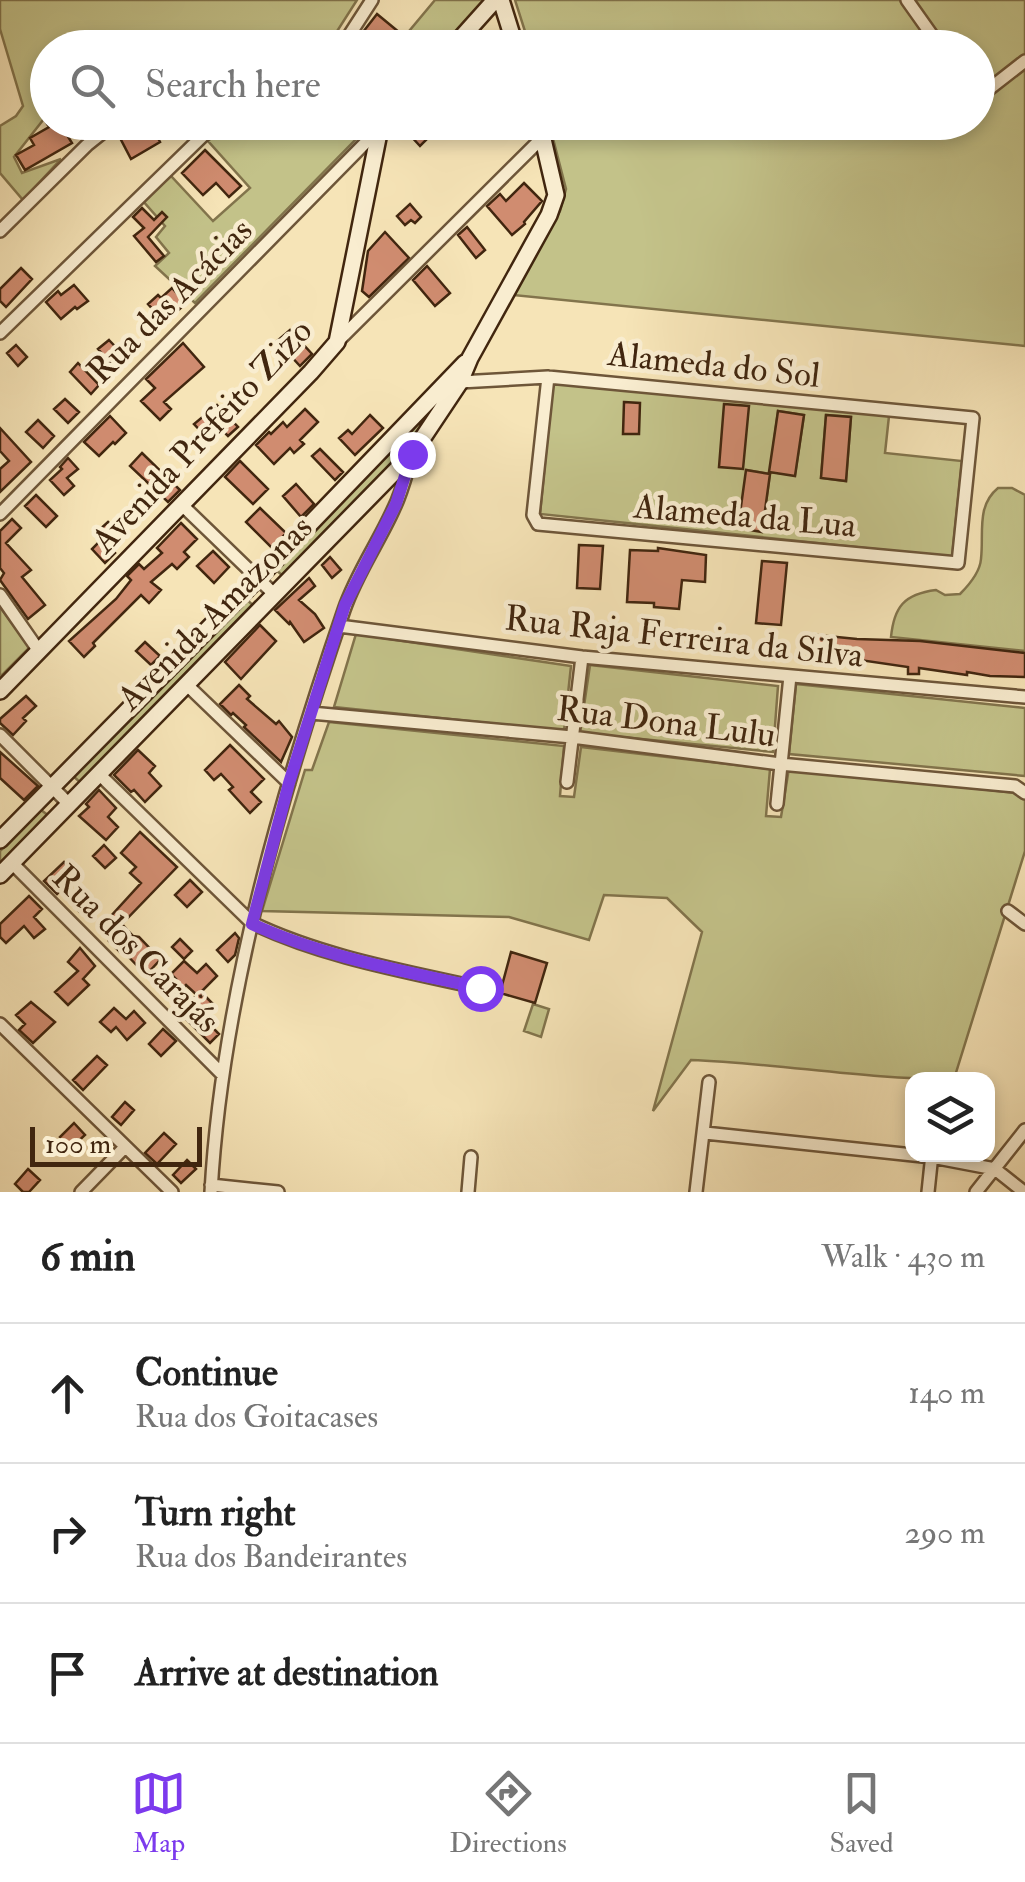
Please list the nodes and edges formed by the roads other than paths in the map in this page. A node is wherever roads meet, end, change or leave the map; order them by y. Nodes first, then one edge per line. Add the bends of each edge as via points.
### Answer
1 (372, 0) edge
2 (498, 0) edge
3 (907, 0) edge
4 (353, 30) edge
5 (469, 30) edge
6 (509, 30) edge
7 (928, 30) edge
8 (1025, 61) edge
9 (995, 85) edge
10 (94, 140) edge
11 (198, 140) edge
12 (367, 140) edge
13 (379, 140) edge
14 (531, 140) edge
15 (543, 140) edge
16 (0, 231) edge
17 (0, 333) edge
18 (338, 342) junction
19 (548, 377) junction
20 (455, 380) junction
21 (412, 454) junction
22 (182, 504) junction
23 (0, 514) edge
24 (958, 563) joint
25 (258, 580) junction
26 (0, 596) edge
27 (275, 596) junction
28 (339, 626) junction
29 (40, 650) junction
30 (582, 656) junction
31 (790, 676) junction
32 (186, 684) junction
33 (0, 691) edge
34 (1025, 697) edge
35 (312, 712) junction
36 (0, 735) edge
37 (572, 737) junction
38 (780, 764) junction
39 (99, 774) junction
40 (567, 782) dead end
41 (289, 783) junction
42 (52, 788) junction
43 (1020, 790) edge
44 (69, 804) junction
45 (778, 804) dead end
46 (0, 840) edge
47 (12, 863) junction
48 (0, 875) edge
49 (1008, 911) dead end
50 (252, 924) junction
51 (1025, 924) edge
52 (480, 988) dead end
53 (0, 1024) edge
54 (222, 1074) junction
55 (709, 1082) dead end
56 (1025, 1130) edge
57 (704, 1134) junction
58 (124, 1148) junction
59 (905, 1153) edge
60 (471, 1157) dead end
61 (931, 1162) edge
62 (961, 1162) edge
63 (995, 1169) junction
64 (218, 1189) edge
65 (81, 1192) edge
66 (172, 1192) edge
67 (278, 1192) edge
68 (468, 1192) edge
69 (696, 1192) edge
70 (928, 1192) edge
71 (976, 1192) edge
72 (1024, 1192) edge

1 - 4 street
2 - 5 main road
2 - 6 main road
3 - 7 street
8 - 9 street
10 - 16 street
11 - 17 street
12 - 23 street, Rua das Acácias
13 - 18 main road, Avenida Prefeito Zizo
14 - 18 street
15 - 20 main road via 556,195
18 - 22 main road, Avenida Prefeito Zizo
19 - 20 street, Alameda do Sol
19 - 24 street, Alameda da Lua via 533,515 544,526
19 - 24 street, Alameda do Sol via 973,418
20 - 21 main road, Avenida Amazonas
20 - 25 main road, Avenida Amazonas
21 - 27 main road, Avenida Amazonas
21 - 28 street
22 - 25 street
22 - 29 main road, Avenida Prefeito Zizo
25 - 27 street
25 - 42 main road, Avenida Amazonas
26 - 29 street
27 - 32 main road, Avenida Amazonas
28 - 30 street, Rua Raja Ferreira da Silva
28 - 35 street
29 - 33 main road, Avenida Prefeito Zizo
30 - 31 street, Rua Raja Ferreira da Silva
30 - 37 street
31 - 34 street, Rua Raja Ferreira da Silva
31 - 38 street
32 - 39 main road, Avenida Amazonas
32 - 41 street
35 - 37 street, Rua Dona Lulu
35 - 41 street
36 - 42 street
37 - 38 street, Rua Dona Lulu
37 - 40 street
38 - 43 street, Rua Dona Lulu
38 - 45 street
39 - 44 main road, Avenida Amazonas
39 - 50 street
41 - 50 street
42 - 44 street
42 - 46 main road, Avenida Amazonas
44 - 47 main road, Avenida Amazonas
47 - 48 main road, Avenida Amazonas
47 - 54 street, Rua dos Carajás
49 - 51 street
50 - 52 street via 360,960
50 - 54 street
53 - 58 street
54 - 64 street via 215,1128
55 - 57 street
56 - 63 street
57 - 59 street
57 - 69 street
58 - 65 street
58 - 66 street
60 - 68 street
61 - 70 street
62 - 63 street
63 - 71 street
63 - 72 street
64 - 67 street

